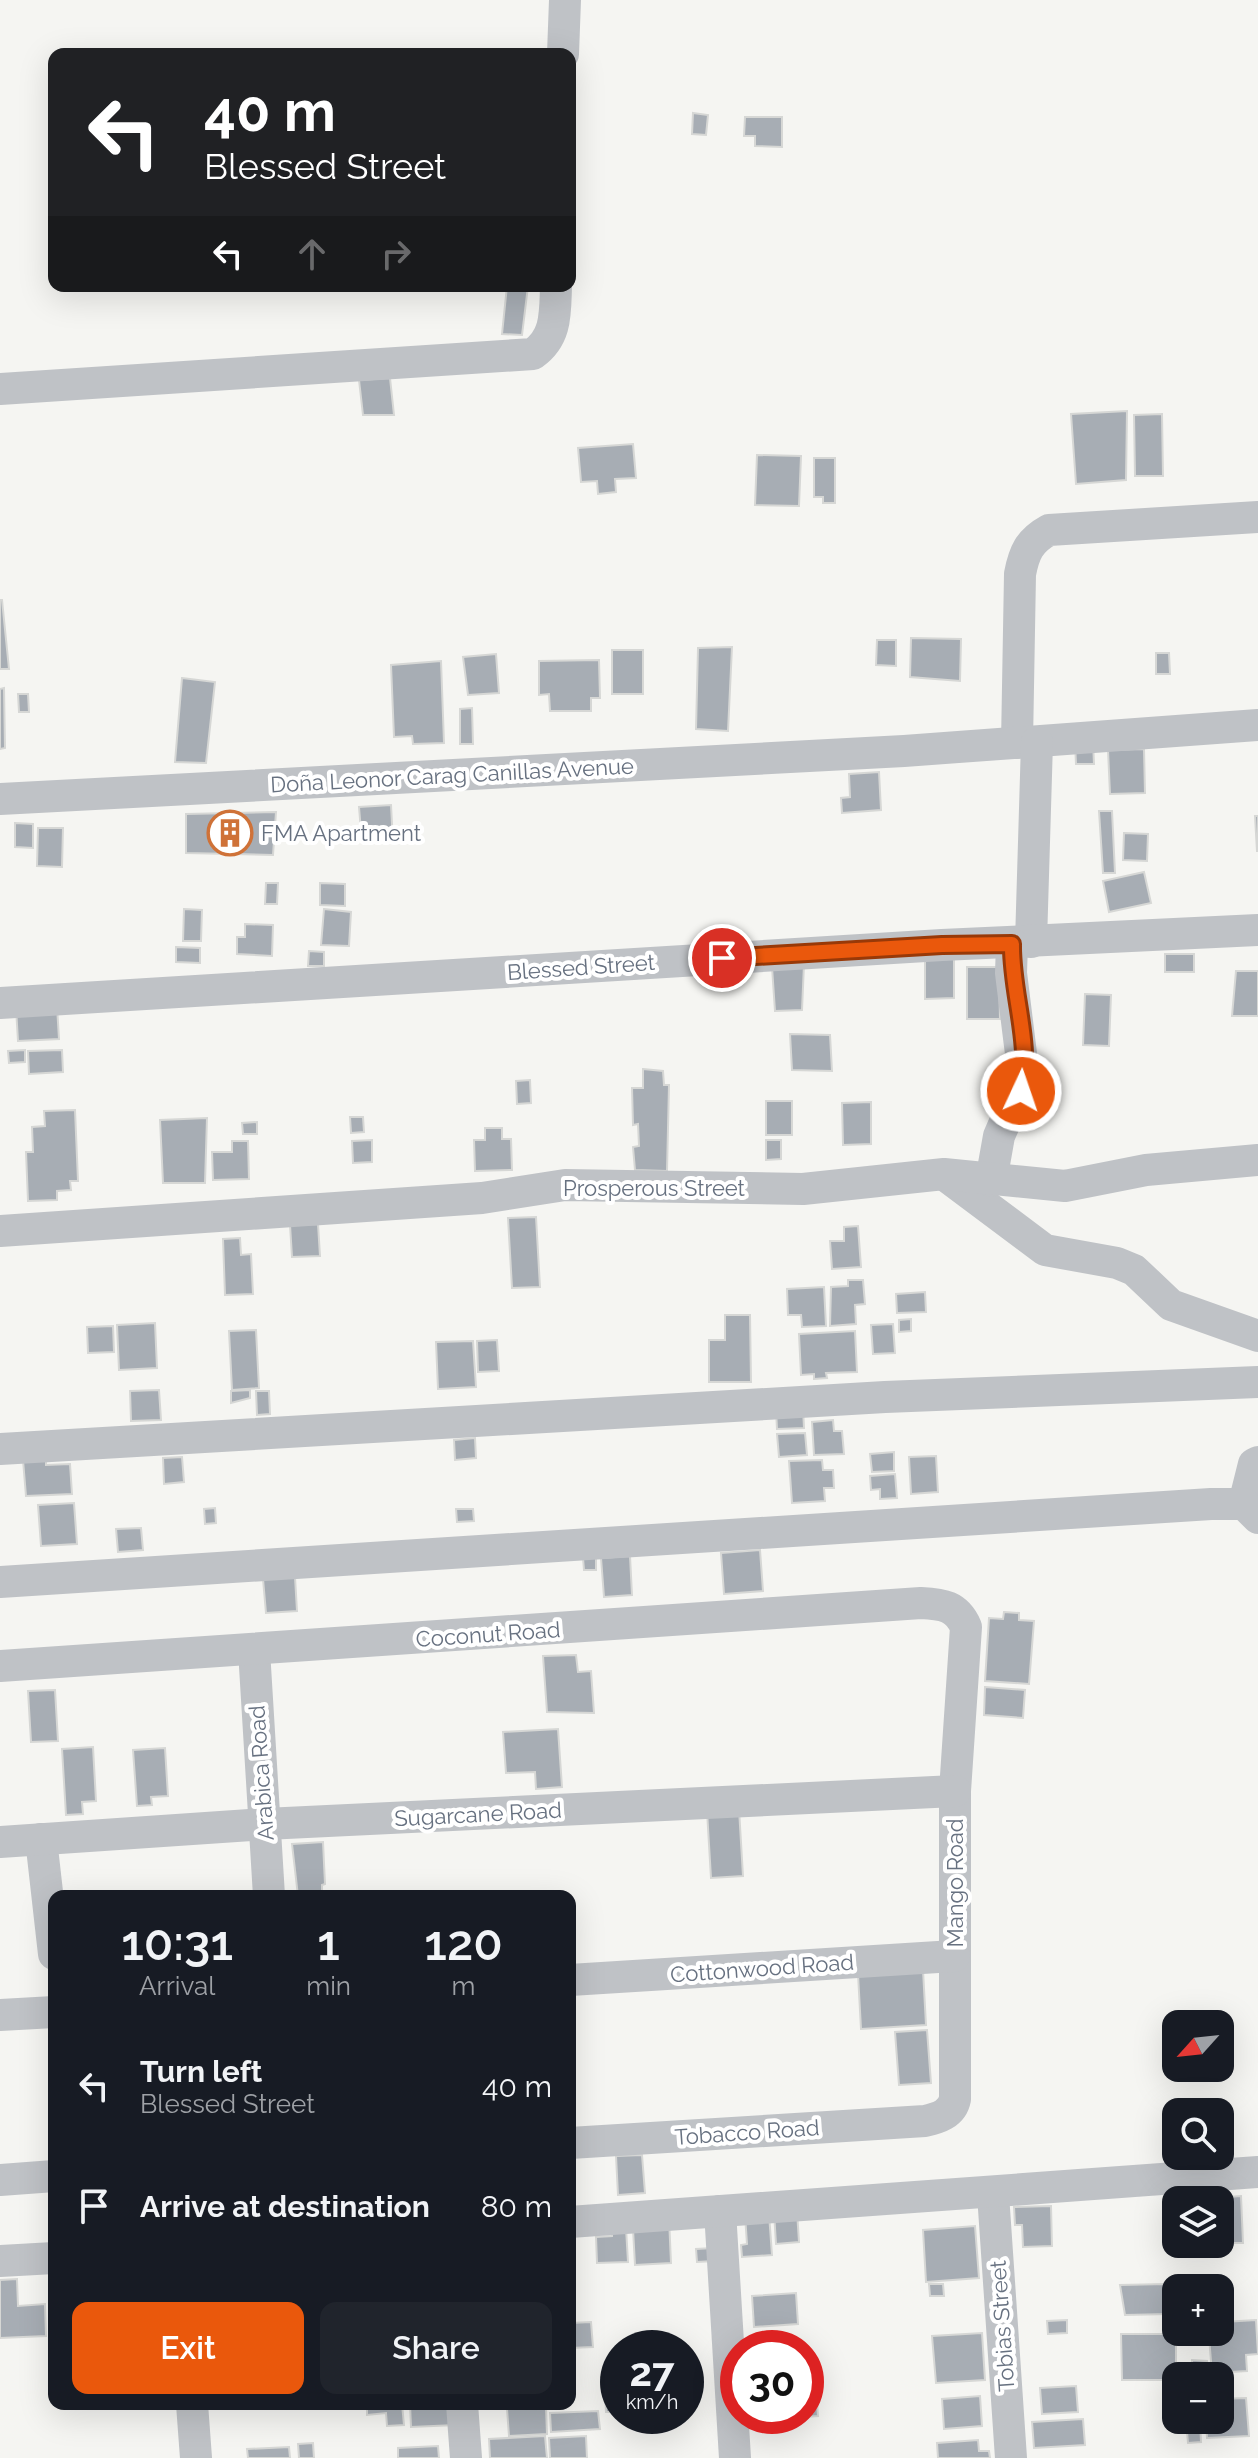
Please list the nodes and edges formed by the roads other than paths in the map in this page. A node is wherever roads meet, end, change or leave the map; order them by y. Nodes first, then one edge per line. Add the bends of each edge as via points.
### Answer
1 (565, 0) edge
2 (563, 48) edge
3 (556, 292) edge
4 (0, 389) edge
5 (1258, 517) edge
6 (1258, 725) edge
7 (1027, 742) junction
8 (0, 799) edge
9 (1258, 930) edge
10 (1021, 943) junction
11 (0, 1003) edge
12 (1258, 1160) edge
13 (944, 1174) junction
14 (991, 1181) junction
15 (0, 1231) edge
16 (1258, 1336) edge
17 (1258, 1382) edge
18 (0, 1449) edge
19 (1258, 1462) edge
20 (1251, 1511) edge
21 (0, 1582) edge
22 (966, 1627) joint
23 (254, 1650) junction
24 (0, 1666) edge
25 (955, 1791) junction
26 (265, 1824) junction
27 (41, 1839) junction
28 (0, 1842) edge
29 (269, 1890) edge
30 (48, 1901) edge
31 (954, 1956) junction
32 (576, 1980) edge
33 (48, 2012) edge
34 (0, 2015) edge
35 (925, 2121) joint
36 (576, 2143) edge
37 (1258, 2172) edge
38 (48, 2176) edge
39 (0, 2180) edge
40 (993, 2194) junction
41 (720, 2211) junction
42 (576, 2222) edge
43 (48, 2258) edge
44 (0, 2261) edge
45 (192, 2410) edge
46 (462, 2410) edge
47 (196, 2458) edge
48 (466, 2458) edge
49 (735, 2458) edge
50 (1011, 2458) edge

1 - 2 street
3 - 4 street via 553,331 533,354
5 - 7 street via 1049,530 1036,537 1024,553 1020,574
6 - 7 street, Doña Leonor Carag Canillas Avenue
7 - 8 street, Doña Leonor Carag Canillas Avenue
7 - 10 street
9 - 10 street, Blessed Street
10 - 11 street, Blessed Street
10 - 14 street via 1011,973 1024,1078 999,1136
12 - 14 street, Prosperous Street via 1146,1170 1065,1186
13 - 14 street, Prosperous Street
13 - 15 street, Prosperous Street via 803,1189 565,1185 482,1198
13 - 16 street via 1045,1250 1134,1270 1171,1305
17 - 18 street via 870,1398
19 - 20 street
20 - 21 street
22 - 23 street, Coconut Road via 951,1608 921,1603
22 - 25 street, Mango Road
23 - 24 street, Coconut Road
23 - 26 street, Arabica Road
25 - 26 street, Sugarcane Road
25 - 31 street, Mango Road
26 - 27 street, Sugarcane Road
26 - 29 street, Arabica Road
27 - 28 street, Sugarcane Road
27 - 30 street
31 - 32 street, Cottonwood Road
31 - 35 street, Mango Road via 954,2105
33 - 34 street
35 - 36 street, Tobacco Road
37 - 40 street
38 - 39 street
40 - 41 street
40 - 50 street, Tobias Street
41 - 42 street
41 - 49 street
43 - 44 street
45 - 47 street
46 - 48 street

